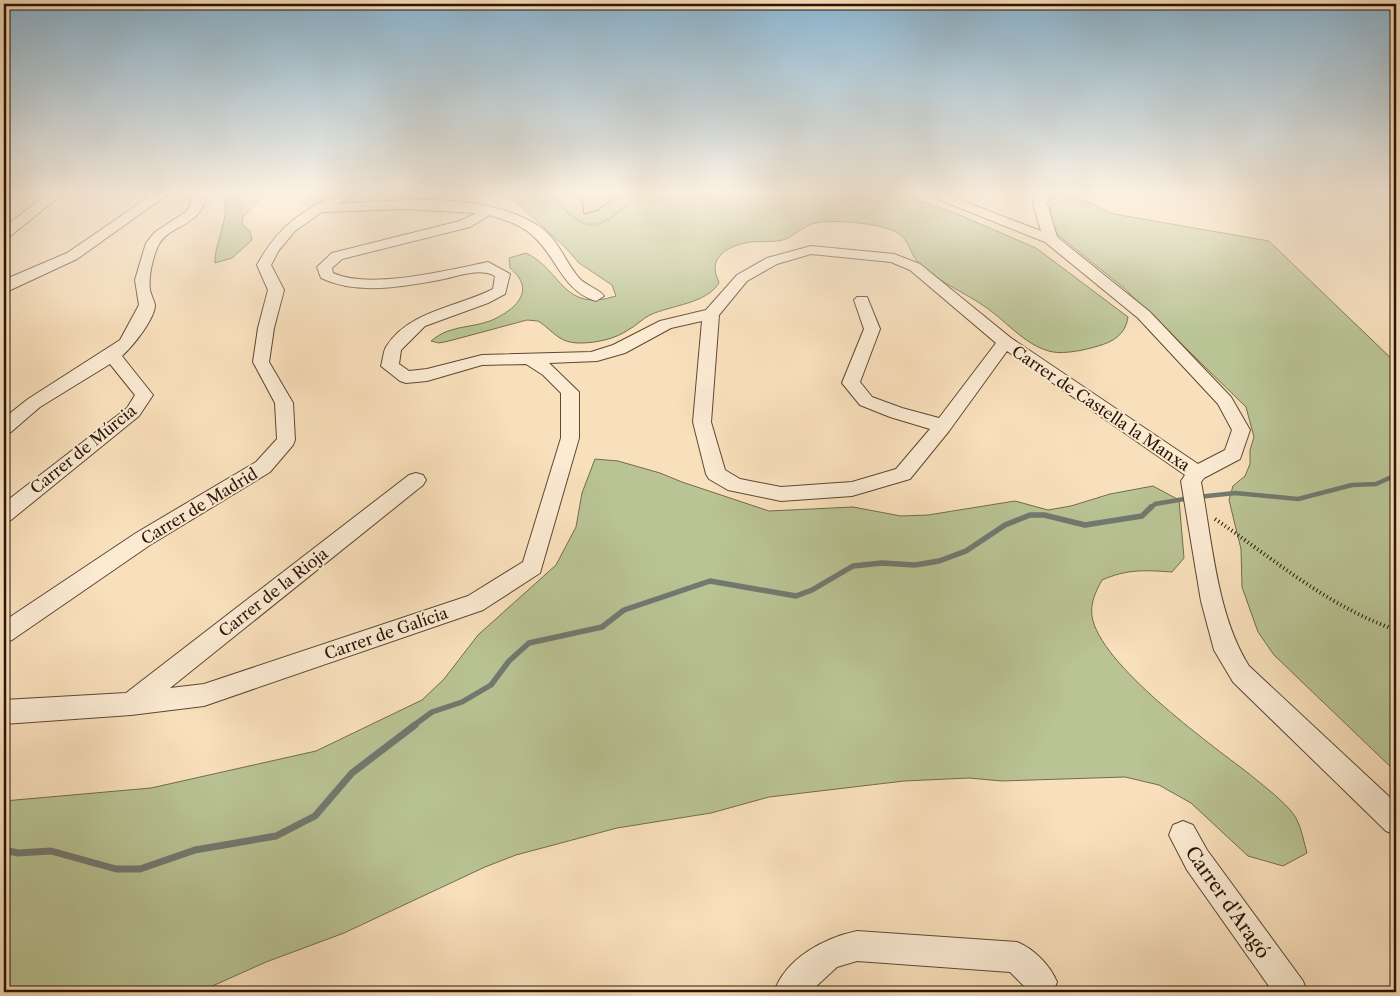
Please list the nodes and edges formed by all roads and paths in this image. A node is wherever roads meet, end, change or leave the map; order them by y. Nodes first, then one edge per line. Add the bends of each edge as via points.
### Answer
1 (97, 238) edge
2 (159, 238) edge
3 (278, 238) edge
4 (407, 238) edge
5 (542, 238) edge
6 (1050, 239) edge
7 (4, 288) edge
8 (596, 296) dead end
9 (862, 300) dead end
10 (711, 314) junction
11 (1005, 342) junction
12 (112, 355) junction
13 (530, 359) junction
14 (943, 426) junction
15 (4, 427) edge
16 (416, 480) dead end
17 (1195, 494) junction
18 (4, 514) edge
19 (1396, 630) edge
20 (4, 633) edge
21 (131, 704) junction
22 (4, 712) edge
23 (1396, 821) edge
24 (1183, 835) dead end
25 (1042, 982) dead end
26 (789, 992) edge
27 (1292, 992) edge

1 - 7 street via 72,256
2 - 12 street via 154,242 140,282 147,305 126,344
3 - 20 street, Carrer de Madrid via 264,265 276,290 261,362 284,403 286,440 263,467 143,540
4 - 13 street via 337,256 324,267 326,276 341,282 374,284 488,266 503,274 500,291 419,323 393,348 390,366 406,377 427,375 482,360
5 - 8 street via 560,258 573,281
6 - 17 street via 1144,315 1225,401 1241,430 1233,454
9 - 14 street via 872,329 851,383 866,401
10 - 11 street, Carrer de Castella la Manxa via 742,278 772,261 811,250 894,258 914,267
10 - 13 street via 666,324 619,348 591,357
10 - 14 street, Carrer de Castella la Manxa via 702,422 716,474 736,485 781,494 852,489 903,474
11 - 14 street, Carrer de Castella la Manxa
11 - 17 street, Carrer de Castella la Manxa
12 - 15 street via 34,403
12 - 18 street, Carrer de Múrcia via 144,395 133,412
13 - 21 street, Carrer de Galícia via 549,371 570,392 570,438 532,567 475,602 457,609 204,695
16 - 21 street, Carrer de la Rioja
17 - 19 path via 1332,602 1372,624
17 - 23 street via 1212,601 1226,650 1241,674
21 - 22 street, Carrer de Galícia
24 - 27 street, Carrer d'Aragó via 1197,860
25 - 26 street via 1017,957 857,946 838,950 820,960

